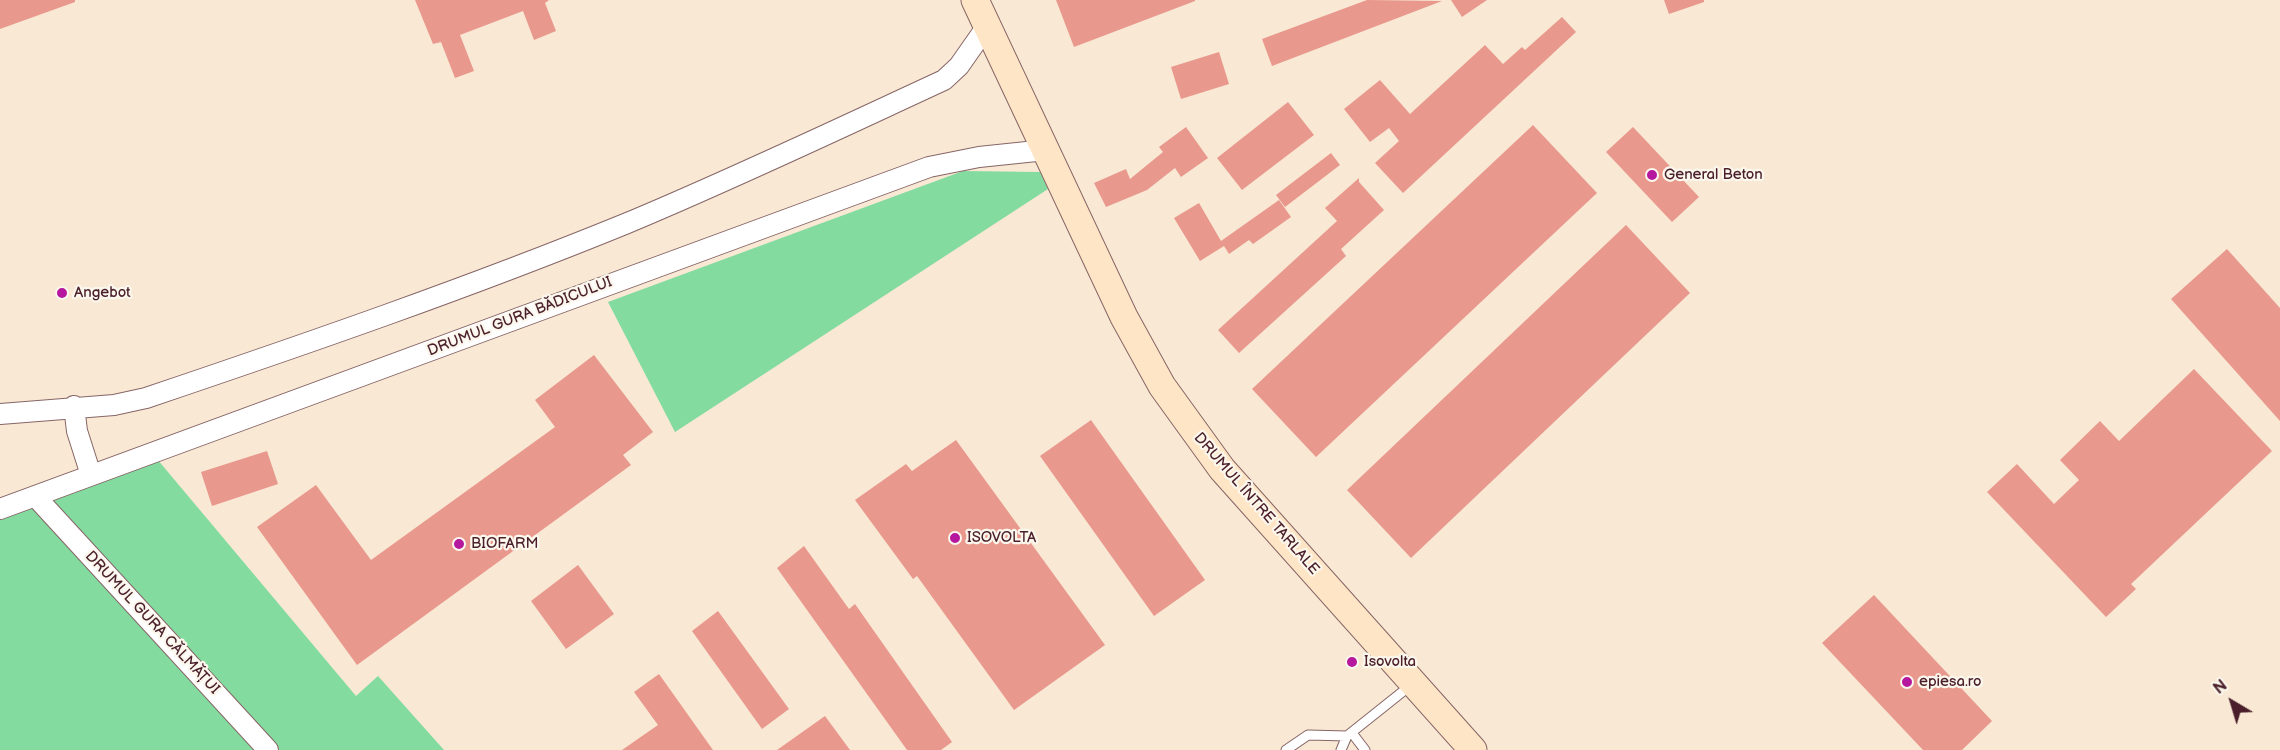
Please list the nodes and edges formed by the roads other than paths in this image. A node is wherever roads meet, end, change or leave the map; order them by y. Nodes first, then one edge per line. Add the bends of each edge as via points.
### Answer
1 (975, 0) edge
2 (987, 26) junction
3 (1046, 150) junction
4 (74, 406) junction
5 (0, 413) edge
6 (91, 475) junction
7 (35, 496) junction
8 (0, 509) edge
9 (1413, 683) junction
10 (1349, 735) junction
11 (268, 750) edge
12 (1286, 750) edge
13 (1341, 750) edge
14 (1365, 750) edge
15 (1473, 750) edge

1 - 2 main road, DRUMUL ÎNTRE TARLALE
2 - 3 main road, DRUMUL ÎNTRE TARLALE
2 - 4 street via 959,66 944,80 624,224 146,398 114,405
3 - 6 street, DRUMUL GURA BĂDICULUI via 929,167
3 - 9 main road, DRUMUL ÎNTRE TARLALE via 1143,354 1191,429
4 - 5 street
4 - 6 street via 77,431
6 - 7 street, DRUMUL GURA BĂDICULUI
7 - 8 street, DRUMUL GURA BĂDICULUI
7 - 11 street, DRUMUL GURA CĂLMĂȚUI
9 - 10 lane
9 - 15 main road, DRUMUL ÎNTRE TARLALE
10 - 12 lane via 1308,735
10 - 13 lane
10 - 14 lane

